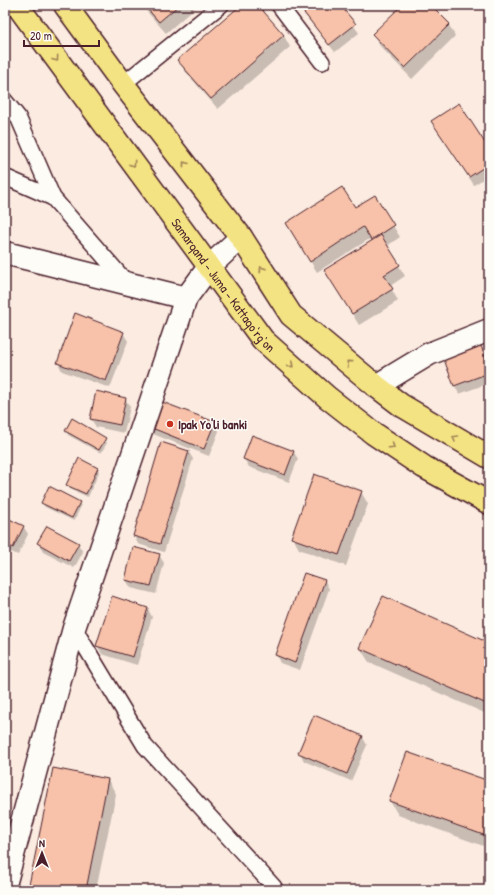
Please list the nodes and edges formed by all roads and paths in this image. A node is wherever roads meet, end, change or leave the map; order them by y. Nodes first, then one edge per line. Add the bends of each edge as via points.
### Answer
1 (16, 5) edge
2 (65, 5) edge
3 (221, 5) edge
4 (279, 5) edge
5 (322, 62) dead end
6 (123, 84) junction
7 (5, 101) edge
8 (5, 177) edge
9 (53, 198) junction
10 (241, 238) junction
11 (5, 253) edge
12 (209, 267) junction
13 (128, 283) junction
14 (186, 298) junction
15 (489, 330) edge
16 (376, 386) junction
17 (489, 457) edge
18 (489, 503) edge
19 (74, 628) junction
20 (5, 885) edge
21 (274, 887) dead end

1 -> 12 main road, Samarqand - Juma - Kattaqo‘rg‘on
2 - 6 main road
3 - 6 lane
4 - 5 lane
10 -> 6 main road
7 - 9 lane via 18,117
8 - 9 lane
9 - 13 lane
10 - 12 street
16 -> 10 main road via 291,315
11 - 13 street
12 - 14 street
12 -> 18 main road, Samarqand - Juma - Kattaqo‘rg‘on via 263,340 327,397 373,433 424,467
13 - 14 street
14 - 19 street
15 - 16 street via 429,354
17 -> 16 main road via 401,405
19 - 20 street
19 - 21 lane via 145,746

